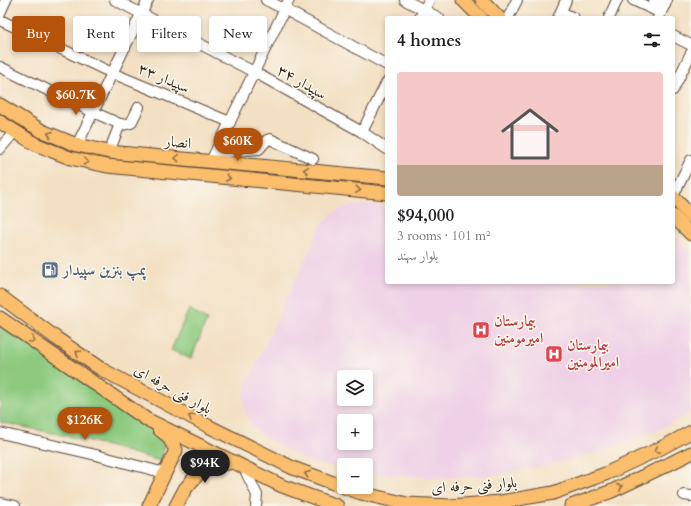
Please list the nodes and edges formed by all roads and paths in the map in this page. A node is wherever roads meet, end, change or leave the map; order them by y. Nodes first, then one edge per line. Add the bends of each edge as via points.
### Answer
1 (6, 0) edge
2 (115, 0) edge
3 (148, 0) edge
4 (266, 0) edge
5 (405, 0) edge
6 (429, 0) edge
7 (463, 0) edge
8 (482, 0) edge
9 (517, 0) edge
10 (566, 0) edge
11 (618, 0) edge
12 (633, 0) edge
13 (654, 0) edge
14 (287, 4) edge
15 (663, 9) edge
16 (0, 12) edge
17 (141, 14) junction
18 (422, 14) edge
19 (559, 15) edge
20 (479, 16) edge
21 (507, 16) edge
22 (509, 16) edge
23 (610, 16) edge
24 (0, 20) edge
25 (675, 37) edge
26 (691, 45) edge
27 (691, 54) edge
28 (385, 65) edge
29 (0, 66) edge
30 (687, 71) edge
31 (254, 72) junction
32 (112, 73) junction
33 (385, 86) edge
34 (675, 87) edge
35 (0, 105) edge
36 (139, 107) dead end
37 (93, 112) junction
38 (0, 122) edge
39 (230, 122) junction
40 (120, 124) junction
41 (15, 131) junction
42 (362, 132) junction
43 (78, 145) junction
44 (385, 147) edge
45 (0, 149) edge
46 (109, 152) junction
47 (213, 157) junction
48 (313, 159) dead end
49 (691, 160) edge
50 (336, 173) junction
51 (205, 176) junction
52 (385, 178) edge
53 (335, 188) junction
54 (385, 193) edge
55 (675, 193) edge
56 (675, 199) edge
57 (691, 216) edge
58 (675, 218) edge
59 (691, 234) edge
60 (0, 296) edge
61 (0, 318) edge
62 (146, 419) junction
63 (691, 432) edge
64 (0, 433) edge
65 (691, 453) edge
66 (239, 465) junction
67 (165, 473) junction
68 (337, 484) edge
69 (282, 486) junction
70 (365, 494) edge
71 (257, 495) junction
72 (0, 503) edge
73 (15, 506) edge
74 (150, 506) edge
75 (176, 506) edge
76 (256, 506) edge
77 (337, 506) edge
78 (571, 506) edge

1 - 16 street
2 - 17 street, سپیدار ۳۴
3 - 17 street
4 - 14 street
5 - 18 street
6 - 18 street
7 - 20 main road
8 - 21 main road
9 - 22 street
10 - 19 street
11 - 23 street
12 - 15 street
13 - 15 street
14 - 28 street
14 - 31 street
17 - 31 street, سپیدار ۳۴
17 - 32 street
24 - 32 street, سپیدار ۳۳
25 - 26 street
27 - 30 street
29 - 37 street
30 - 34 street
31 - 39 street
31 - 42 street, سپیدار ۳۴
32 - 37 street
32 - 39 street, سپیدار ۳۳
33 - 42 street
43 -> 35 main road, انصار via 42,131
36 - 40 street via 131,123
37 - 40 street
37 - 43 street
38 - 41 main road, انصار
39 - 47 street
40 - 46 street
41 - 45 street
41 -> 51 main road, انصار via 35,144 70,158 107,166
42 - 44 street, سپیدار ۳۴
43 - 46 main road, انصار
47 -> 46 main road, انصار
47 - 48 street via 259,150 268,138
50 -> 47 main road, انصار
47 - 51 main road
49 - 55 street
50 - 52 main road, انصار
50 - 53 main road
51 -> 53 main road, انصار
53 -> 54 main road, انصار
56 - 57 main road
58 - 59 main road
68 -> 60 main road, بلوار فنی حرفه ای via 293,468 208,426 101,368
61 -> 62 main road
62 - 66 main road
62 - 67 main road via 168,436 176,450
63 -> 70 main road, بلوار فنی حرفه ای via 605,474 553,493 501,502 451,506 407,504
64 - 67 street
78 -> 65 main road via 612,491
66 - 69 main road
66 - 71 street
66 - 75 main road via 215,465 198,474 185,489
67 - 74 main road
69 - 71 street via 273,482 263,486
69 - 77 main road
71 - 76 street
72 - 73 street

